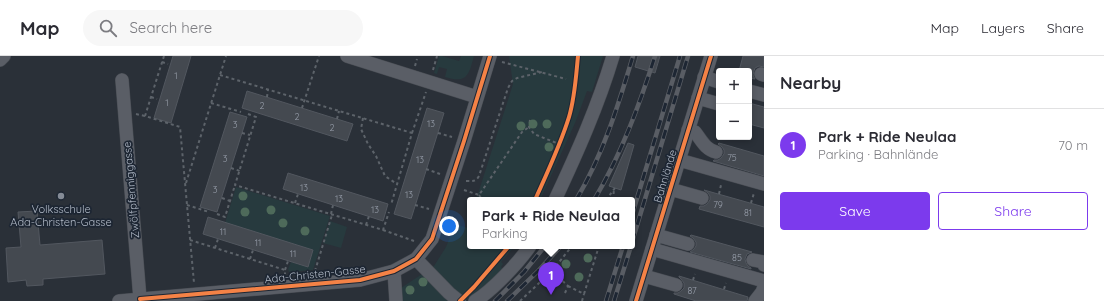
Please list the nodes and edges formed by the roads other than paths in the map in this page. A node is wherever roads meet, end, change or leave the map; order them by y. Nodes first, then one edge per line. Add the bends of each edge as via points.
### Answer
1 (4, 56) edge
2 (346, 56) edge
3 (490, 56) edge
4 (613, 56) edge
5 (711, 56) edge
6 (0, 60) edge
7 (704, 77) junction
8 (122, 80) dead end
9 (716, 81) edge
10 (752, 92) edge
11 (764, 95) edge
12 (478, 97) junction
13 (698, 98) junction
14 (716, 103) edge
15 (688, 130) junction
16 (716, 152) dead end
17 (679, 160) junction
18 (764, 184) edge
19 (670, 189) junction
20 (556, 197) edge
21 (702, 198) dead end
22 (656, 235) junction
23 (688, 244) dead end
24 (527, 249) edge
25 (652, 249) junction
26 (416, 259) junction
27 (394, 271) junction
28 (644, 276) junction
29 (676, 285) dead end
30 (762, 292) edge
31 (140, 299) junction
32 (120, 301) edge
33 (396, 301) edge
34 (459, 301) edge
35 (475, 301) edge
36 (636, 301) edge

1 - 6 street
2 - 12 street
3 - 12 street, Ada-Christen-Gasse
4 - 20 street via 590,122
5 - 7 street, Bahnlände
7 - 9 street
7 - 13 street, Bahnlände
8 - 31 street, Zwölfpfenniggasse
10 - 11 street
12 - 26 street, Ada-Christen-Gasse via 432,239
13 - 14 street
13 - 15 street, Bahnlände
15 - 16 street via 695,132 704,145
15 - 17 street, Bahnlände
17 - 18 street
17 - 19 street, Bahnlände
19 - 21 street
19 - 22 street, Bahnlände
22 - 23 street
22 - 25 street, Bahnlände
24 - 35 street via 506,274
25 - 28 street, Bahnlände
25 - 30 street
26 - 27 street, Ada-Christen-Gasse
26 - 34 street
27 - 31 street, Ada-Christen-Gasse via 360,280
27 - 33 street
28 - 29 street
28 - 36 street, Bahnlände
31 - 32 street, Ada-Christen-Gasse

